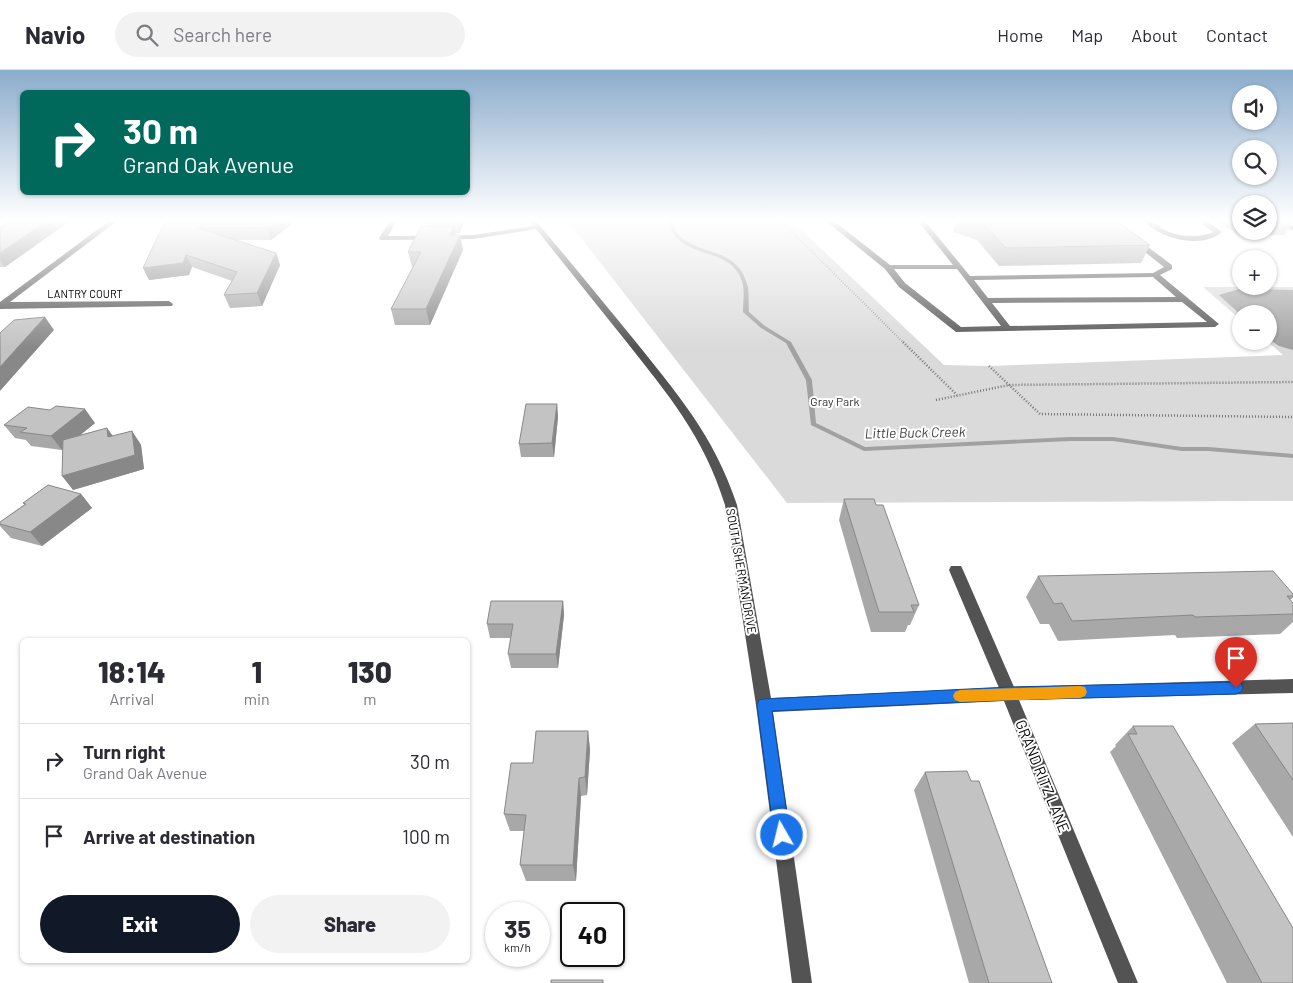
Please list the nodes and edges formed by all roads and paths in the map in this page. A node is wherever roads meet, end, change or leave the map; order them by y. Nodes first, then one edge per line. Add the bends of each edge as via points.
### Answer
1 (56, 264) edge
2 (567, 264) edge
3 (824, 264) edge
4 (883, 264) edge
5 (956, 264) edge
6 (1166, 264) edge
7 (959, 267) junction
8 (888, 268) junction
9 (1156, 275) junction
10 (968, 278) junction
11 (1185, 299) junction
12 (986, 301) junction
13 (169, 304) dead end
14 (1, 305) edge
15 (1007, 328) junction
16 (989, 366) dead end
17 (1293, 382) edge
18 (1009, 385) junction
19 (958, 395) junction
20 (936, 400) dead end
21 (1293, 417) edge
22 (956, 570) dead end
23 (1293, 686) edge
24 (1009, 694) junction
25 (764, 705) junction
26 (802, 983) edge
27 (1128, 983) edge

1 - 14 street
2 - 25 street, SOUTH SHERMAN DRIVE via 692,418 714,455 730,505
3 - 19 path
4 - 8 street
5 - 7 street
6 - 9 street via 1170,267
7 - 8 street
7 - 10 street
8 - 15 street via 902,285 959,330
9 - 10 street
9 - 11 street
10 - 12 street
11 - 12 street
11 - 15 street via 1215,324
12 - 15 street
13 - 14 street, LANTRY COURT
16 - 18 path
17 - 18 path
18 - 19 path
18 - 21 path via 1040,414
19 - 20 path
22 - 24 street, GRAND RITZ LANE
23 - 24 street
24 - 25 street
24 - 27 street, GRAND RITZ LANE
25 - 26 street, SOUTH SHERMAN DRIVE

